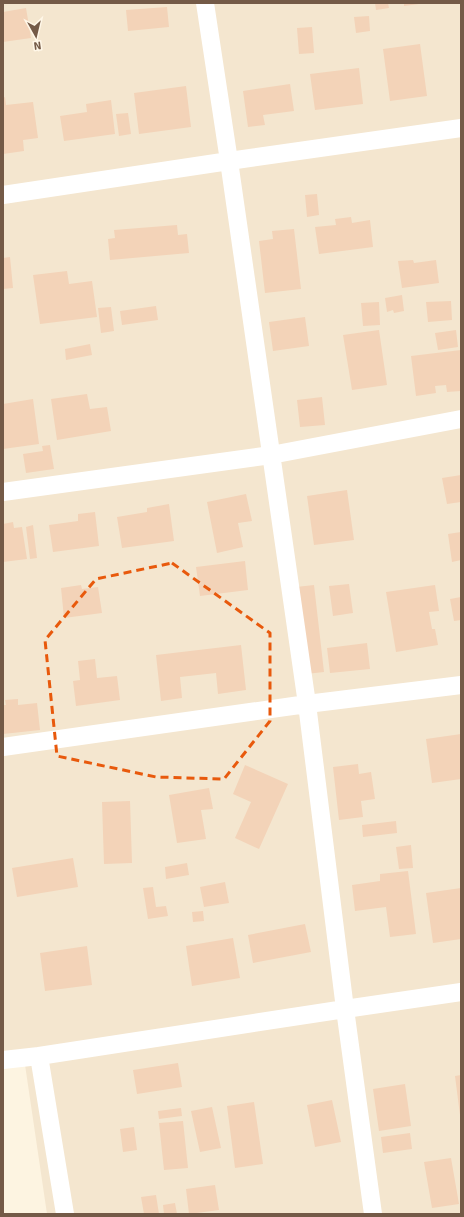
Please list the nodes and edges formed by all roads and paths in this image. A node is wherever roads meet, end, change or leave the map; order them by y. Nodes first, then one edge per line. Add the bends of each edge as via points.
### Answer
1 (205, 3) edge
2 (461, 128) edge
3 (229, 161) junction
4 (3, 195) edge
5 (461, 419) edge
6 (271, 455) junction
7 (3, 492) edge
8 (461, 685) edge
9 (307, 704) junction
10 (3, 747) edge
11 (461, 992) edge
12 (345, 1009) junction
13 (39, 1056) junction
14 (3, 1060) edge
15 (65, 1214) edge
16 (373, 1214) edge

1 - 3 street
2 - 3 street
3 - 4 street
3 - 6 street
5 - 6 street
6 - 7 street
6 - 9 street
8 - 9 street
9 - 10 street
9 - 12 street
11 - 12 street
12 - 13 street
12 - 16 street
13 - 14 street
13 - 15 street

